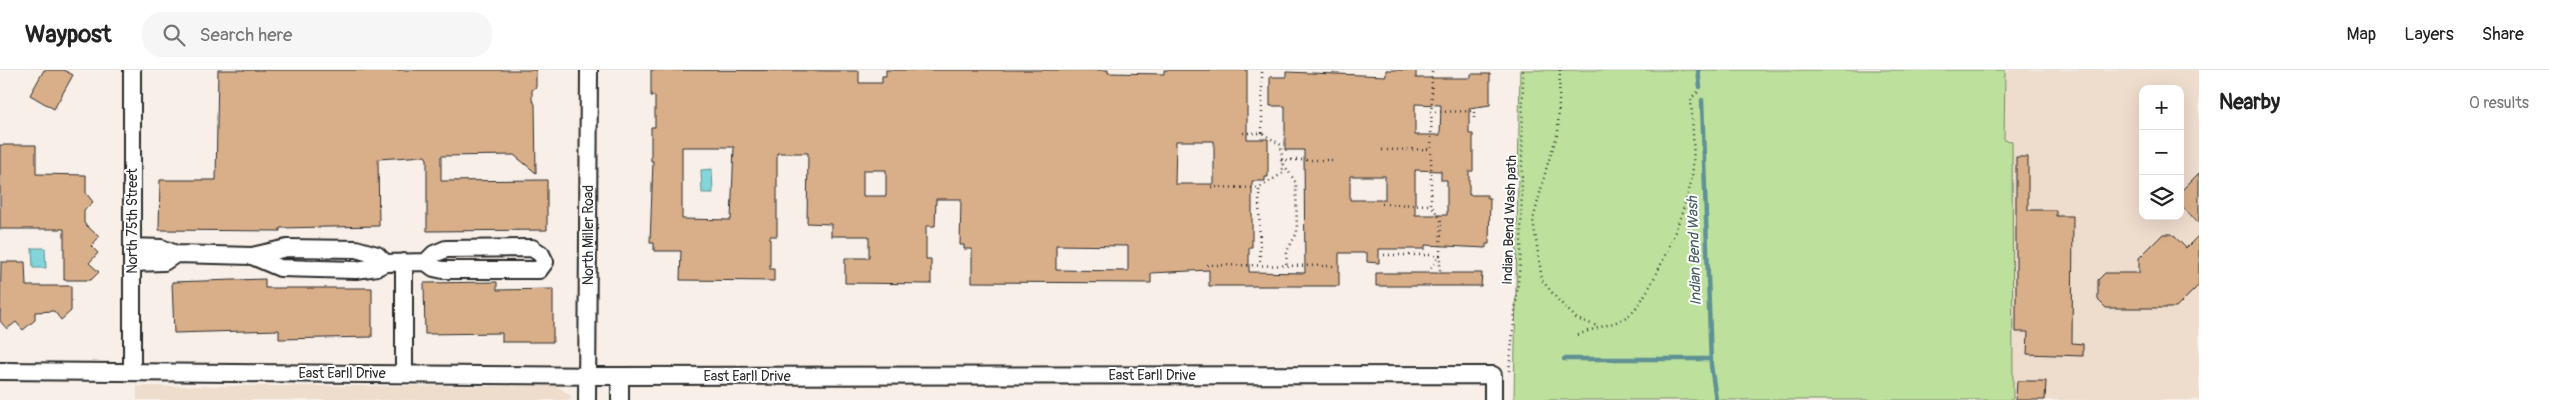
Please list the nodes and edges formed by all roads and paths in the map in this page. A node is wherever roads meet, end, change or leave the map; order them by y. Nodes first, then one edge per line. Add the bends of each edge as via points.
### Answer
1 (132, 70) edge
2 (589, 70) edge
3 (1262, 70) edge
4 (1432, 70) edge
5 (1523, 70) edge
6 (1560, 70) edge
7 (1698, 92) dead end
8 (1430, 112) junction
9 (1474, 119) dead end
10 (1243, 133) dead end
11 (1262, 133) junction
12 (1431, 149) junction
13 (1382, 150) dead end
14 (1282, 160) junction
15 (1334, 160) dead end
16 (1211, 188) dead end
17 (1259, 188) junction
18 (1382, 204) dead end
19 (1431, 204) junction
20 (132, 255) junction
21 (1384, 255) dead end
22 (1440, 255) junction
23 (404, 262) junction
24 (426, 262) junction
25 (1207, 266) dead end
26 (1260, 266) junction
27 (1286, 266) junction
28 (1334, 266) dead end
29 (1440, 271) dead end
30 (1428, 272) dead end
31 (1597, 326) junction
32 (1578, 335) dead end
33 (0, 371) edge
34 (132, 371) junction
35 (404, 374) junction
36 (587, 376) junction
37 (620, 376) junction
38 (1501, 377) junction
39 (587, 400) edge
40 (620, 400) edge
41 (1493, 400) edge

1 - 20 street, North 75th Street
2 - 36 street, North Miller Road
3 - 11 path
4 - 8 path
5 - 38 path, Indian Bend Wash path via 1521,253
6 - 31 path via 1558,132 1533,220 1542,280 1577,319
7 - 31 path via 1691,98 1694,156 1691,182 1663,261 1638,306 1614,323
8 - 9 path via 1474,111
8 - 12 path
10 - 11 path
11 - 14 path via 1281,145
12 - 13 path
12 - 19 path
14 - 15 path
14 - 17 path via 1282,173
14 - 27 path via 1296,183 1297,233 1287,251
16 - 17 path
17 - 26 path
18 - 19 path
19 - 22 path via 1441,220
20 - 23 street via 164,262 176,254 252,256 286,248 356,249 377,255 385,263
20 - 34 street, North 75th Street
21 - 22 path
22 - 29 path
22 - 30 path
23 - 24 street
23 - 35 street
24 - 24 street via 443,270 539,270 545,262 541,254 532,248 446,249
25 - 26 path
26 - 27 path
27 - 28 path
31 - 32 path
33 - 34 street, East Earll Drive
34 - 35 street, East Earll Drive
35 - 36 street, East Earll Drive
36 - 37 street, East Earll Drive
36 - 39 street, North Miller Road
37 - 38 street, East Earll Drive
37 - 40 street
38 - 41 street

